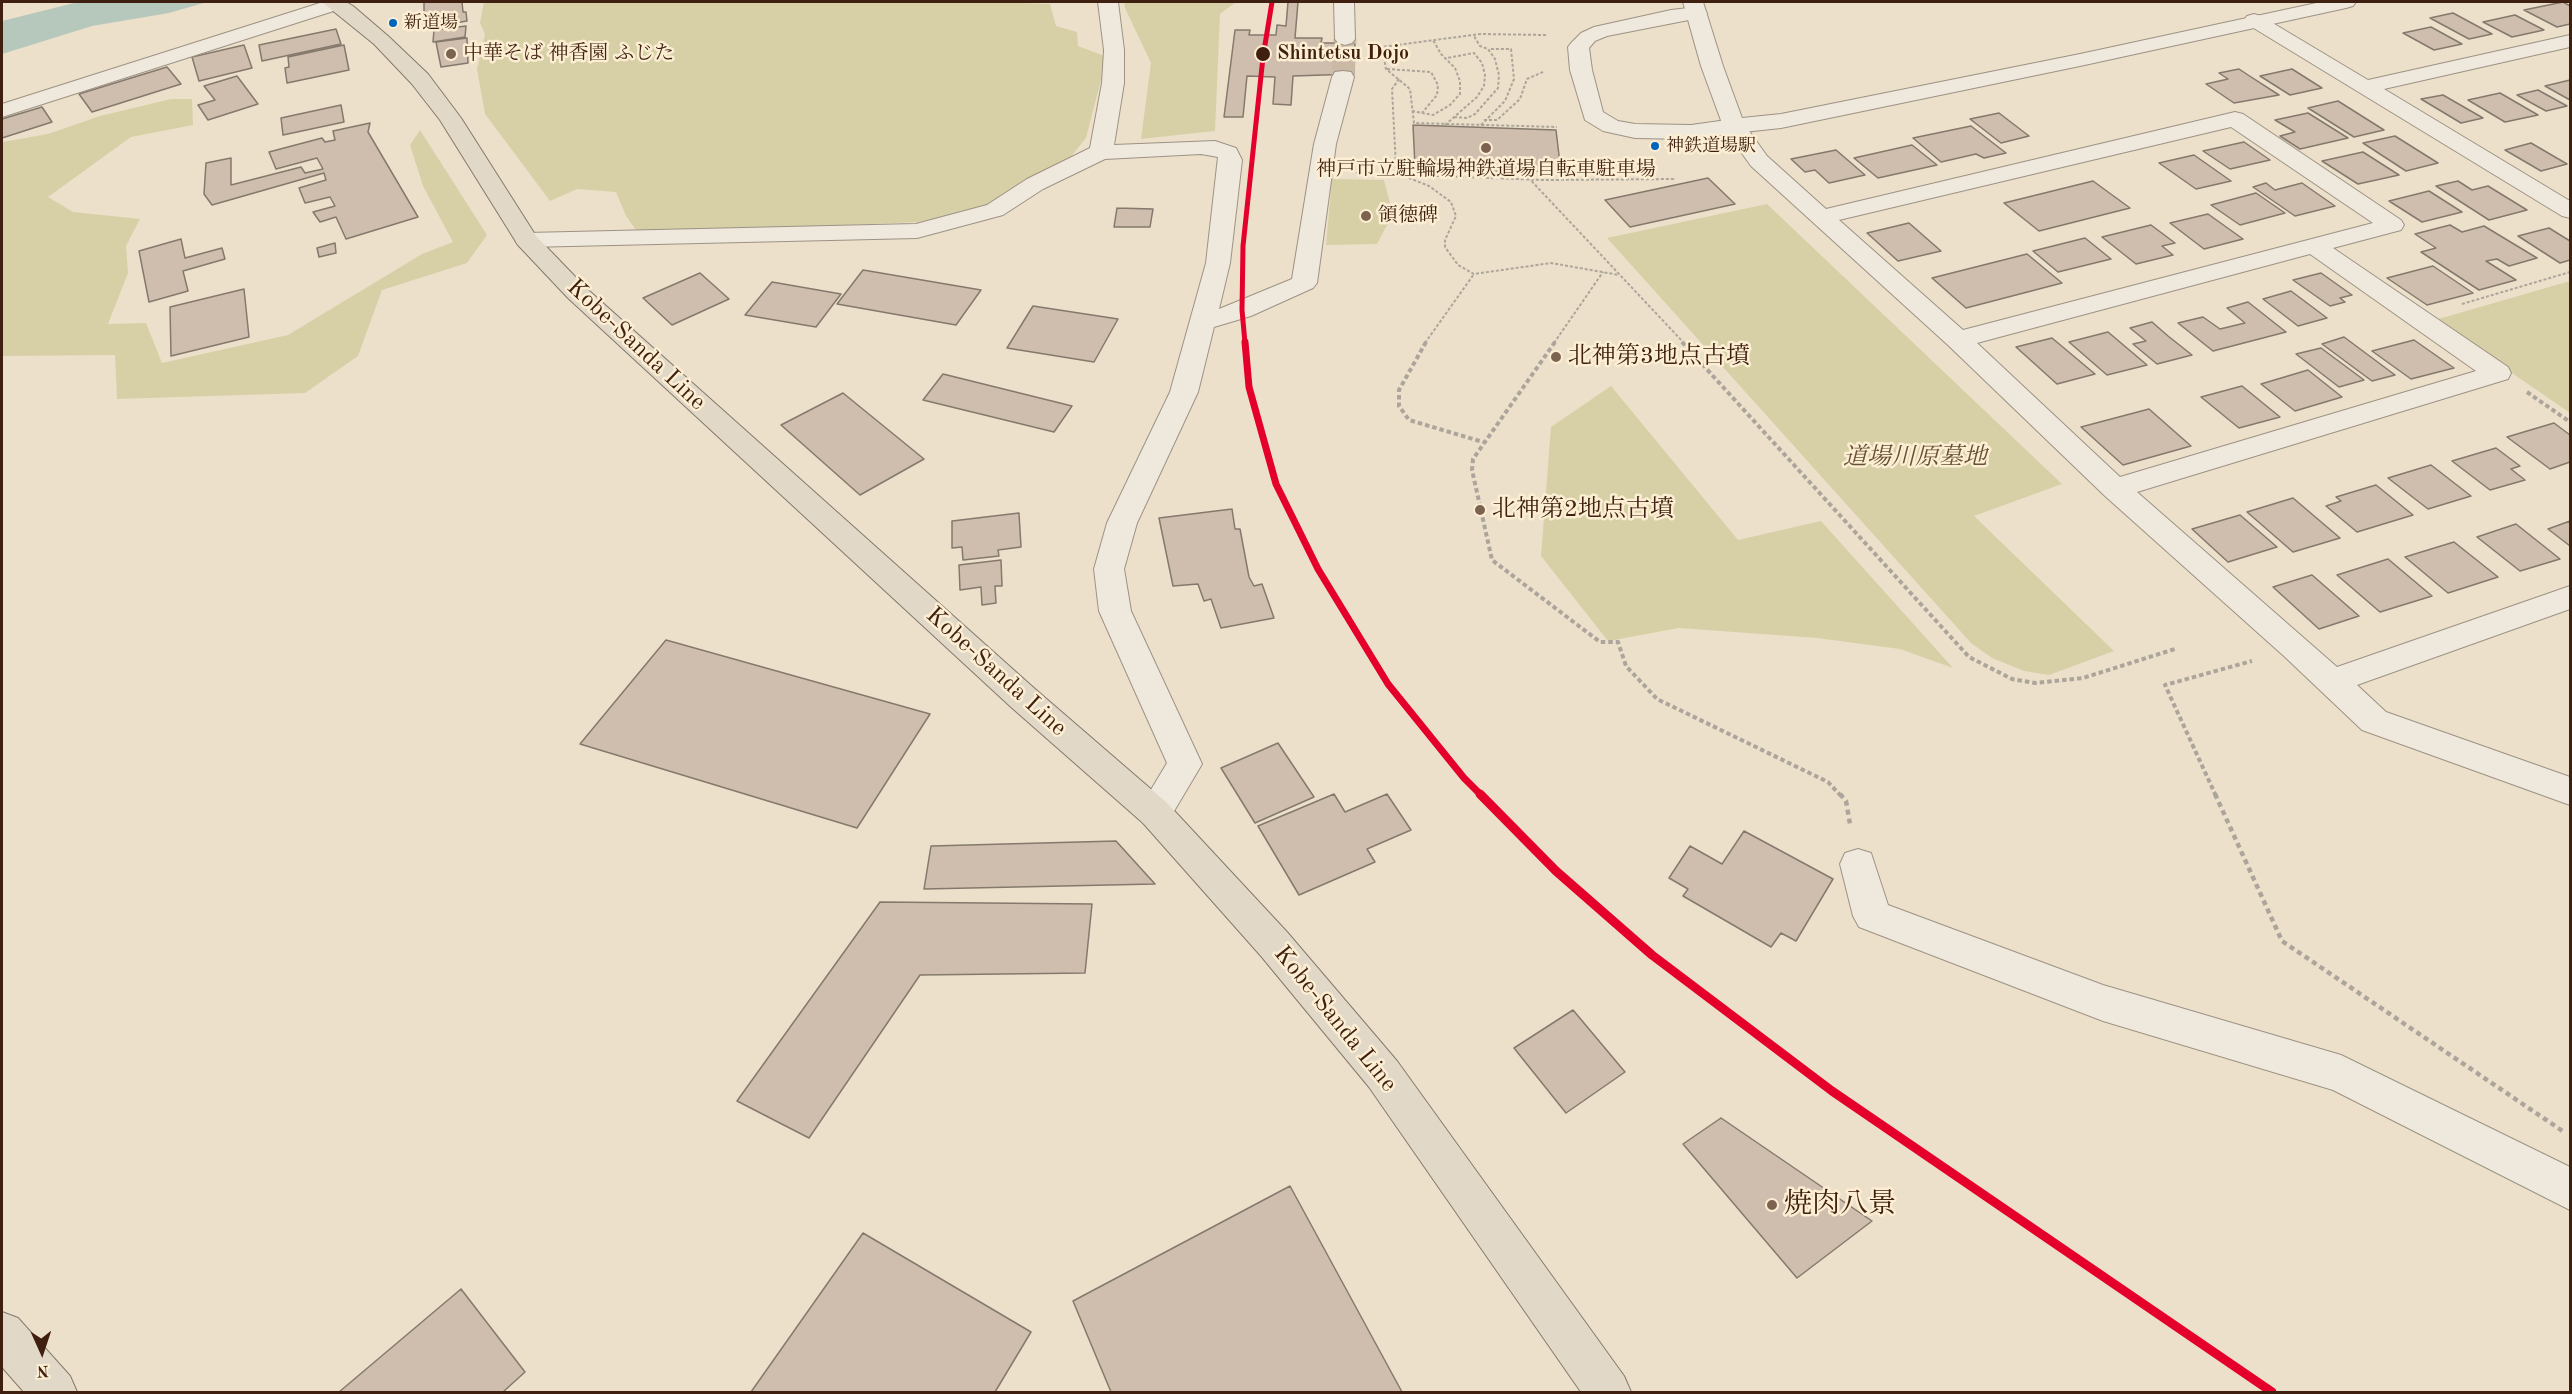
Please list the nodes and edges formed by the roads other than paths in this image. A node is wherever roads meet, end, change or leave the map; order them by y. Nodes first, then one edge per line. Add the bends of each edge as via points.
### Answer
1 (1108, 2) edge
2 (1344, 2) edge
3 (2346, 2) edge
4 (334, 3) edge
5 (2229, 6) dead end
6 (1695, 8) edge
7 (2254, 21) junction
8 (1345, 39) tunnel mouth
9 (2571, 41) edge
10 (1343, 76) tunnel mouth
11 (2364, 87) junction
12 (2, 111) edge
13 (1734, 126) junction
14 (1101, 152) junction
15 (2561, 182) dead end
16 (2534, 189) junction
17 (2571, 211) edge
18 (1821, 217) junction
19 (527, 240) junction
20 (2314, 246) junction
21 (1202, 322) junction
22 (1958, 340) junction
23 (2115, 489) junction
24 (2571, 597) edge
25 (2330, 682) junction
26 (2571, 791) edge
27 (1155, 813) junction
28 (1858, 864) road end
29 (2571, 1189) edge
30 (2, 1334) edge
31 (54, 1392) edge
32 (1608, 1392) edge

1 - 14 street via 1114,50 1113,83
2 - 8 street
3 - 7 street
4 - 12 street
4 - 19 main road, Kobe-Sanda Line via 381,40 420,79 450,118
5 - 7 street
6 - 13 street
6 - 13 street via 1588,37 1578,47 1588,103 1600,121 1622,129 1691,132
7 - 11 street
7 - 13 street via 1781,121
9 - 11 street
10 - 21 street via 1325,144 1304,283 1242,310
11 - 16 street
13 - 18 street via 1759,161
14 - 19 street via 1035,184 995,210 917,231
14 - 21 street via 1201,147 1228,153 1231,160 1218,263
15 - 16 street
16 - 17 street
18 - 20 street via 2235,119 2392,225
18 - 22 street
19 - 27 main road, Kobe-Sanda Line via 586,301
20 - 22 street
20 - 23 street via 2498,373
21 - 27 street via 1184,392 1122,522 1109,569 1115,611 1185,764
22 - 23 street
23 - 25 street
24 - 25 street
25 - 26 street via 2374,721
27 - 32 main road, Kobe-Sanda Line via 1274,944 1383,1074
28 - 29 street via 1872,916 2103,1003 2341,1074
30 - 31 main road

